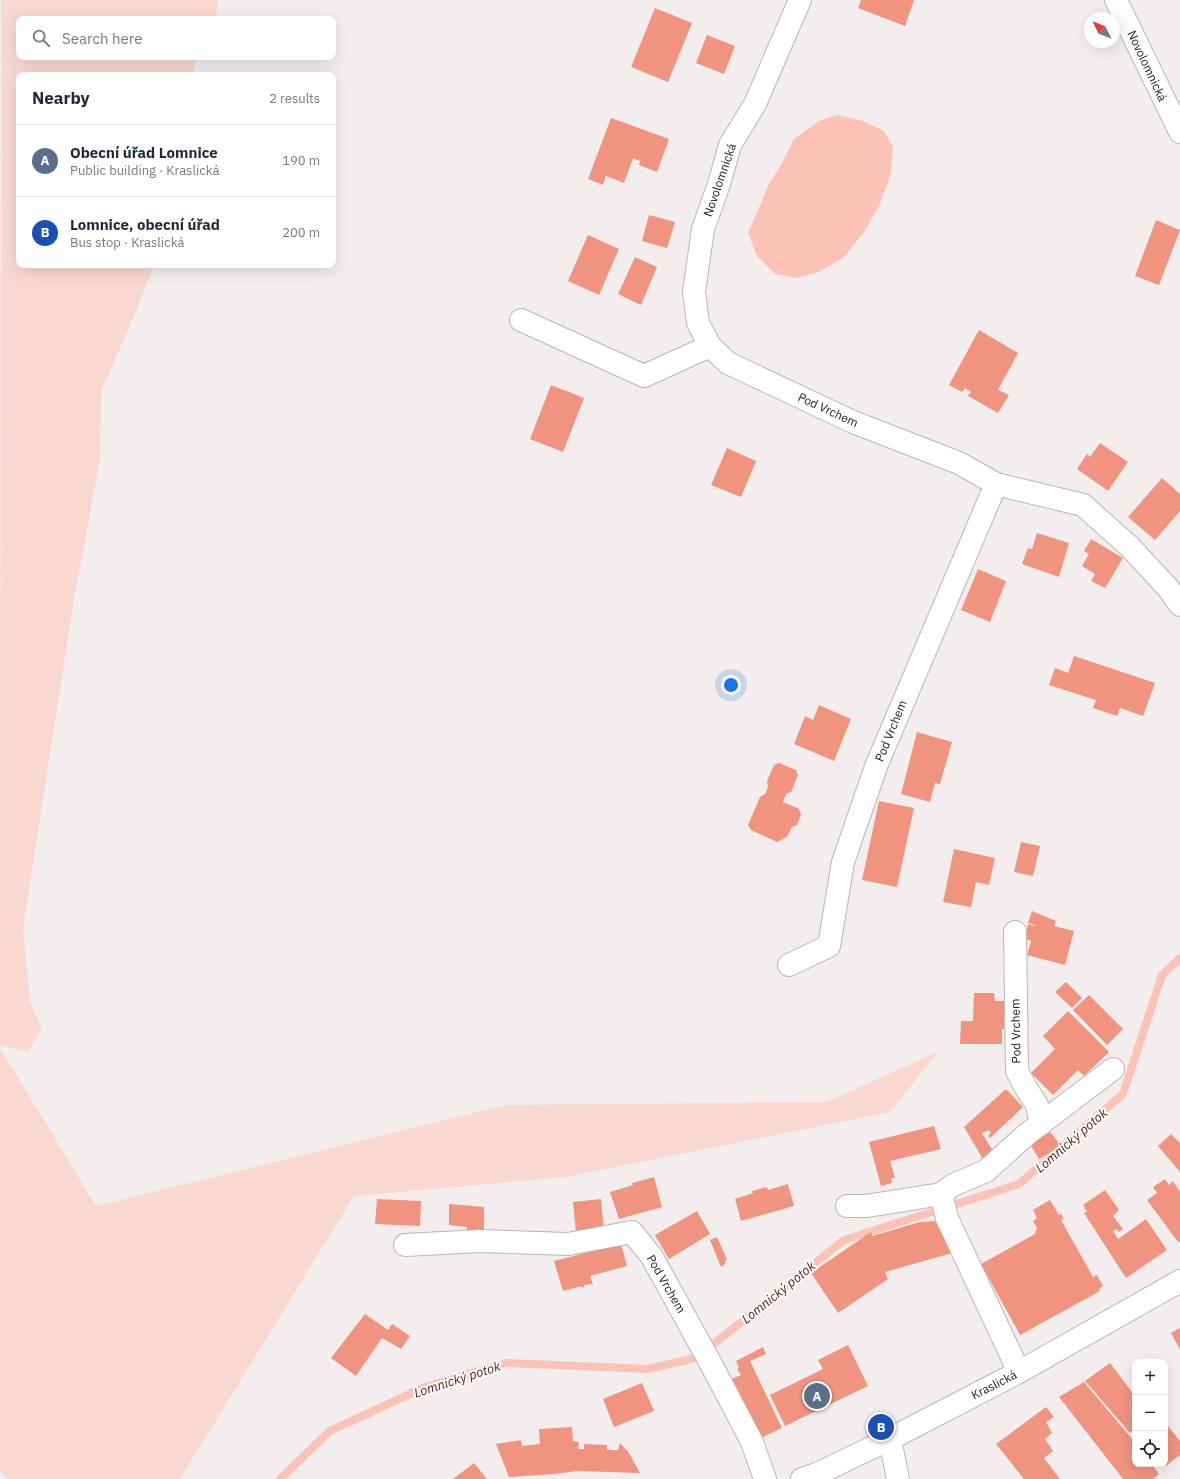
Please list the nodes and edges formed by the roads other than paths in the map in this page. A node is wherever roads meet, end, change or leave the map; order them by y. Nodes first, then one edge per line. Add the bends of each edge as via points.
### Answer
1 (800, 0) edge
2 (1116, 0) edge
3 (1180, 132) edge
4 (521, 320) dead end
5 (710, 346) junction
6 (996, 484) junction
7 (1180, 605) edge
8 (1015, 932) dead end
9 (789, 965) dead end
10 (1113, 1069) dead end
11 (1041, 1124) junction
12 (941, 1194) junction
13 (847, 1206) dead end
14 (404, 1245) dead end
15 (1180, 1281) edge
16 (1019, 1372) junction
17 (890, 1439) junction
18 (765, 1479) edge
19 (802, 1479) edge
20 (898, 1479) edge

1 - 5 street, Novolomnická via 755,104 730,145 703,229 694,292 698,323
2 - 3 street, Novolomnická
4 - 5 street via 644,376
5 - 6 street, Pod Vrchem via 728,363 853,422 958,463
6 - 7 street, Pod Vrchem via 1083,505 1130,547 1168,588
6 - 9 street, Pod Vrchem via 878,764 843,862 829,946
8 - 11 street, Pod Vrchem via 1017,1071 1037,1105
10 - 11 street
11 - 12 street via 986,1171 953,1185
12 - 13 street via 872,1205
12 - 16 street via 947,1218
14 - 18 street, Pod Vrchem via 480,1241 568,1244 632,1232 652,1257 711,1364 752,1442
15 - 16 street, Kraslická
16 - 17 street, Kraslická
17 - 19 street, Kraslická
17 - 20 street

